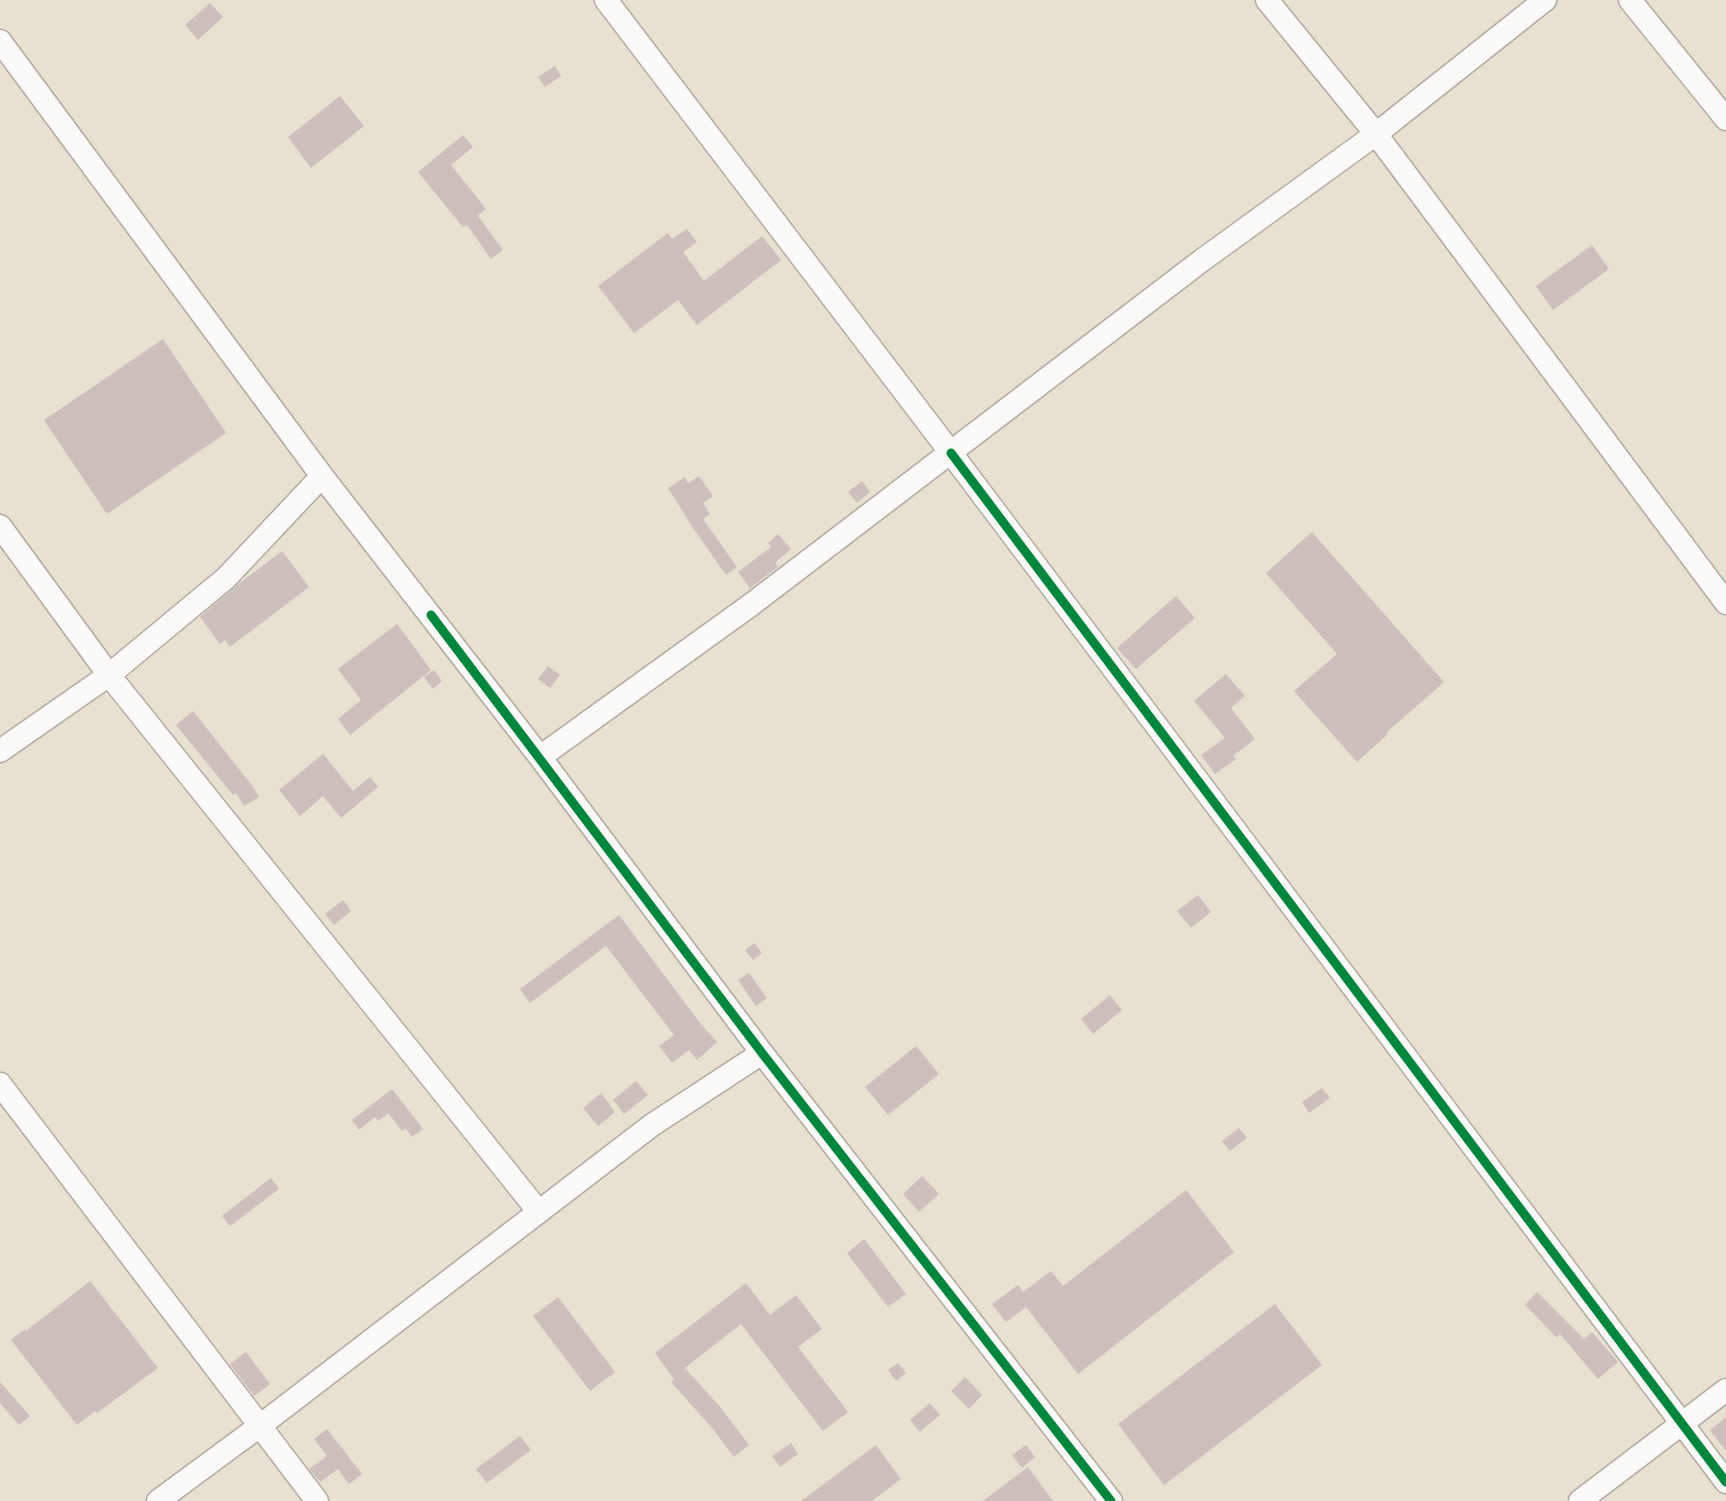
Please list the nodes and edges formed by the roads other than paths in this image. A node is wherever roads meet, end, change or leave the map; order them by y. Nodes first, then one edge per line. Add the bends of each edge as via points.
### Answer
1 (606, 0) edge
2 (1267, 0) edge
3 (1545, 0) edge
4 (1630, 0) edge
5 (0, 41) edge
6 (1726, 119) edge
7 (1376, 134) junction
8 (951, 453) junction
9 (322, 476) junction
10 (0, 526) edge
11 (1726, 603) edge
12 (109, 675) junction
13 (0, 751) edge
14 (540, 757) junction
15 (762, 1053) junction
16 (0, 1084) edge
17 (538, 1212) junction
18 (1726, 1390) edge
19 (1681, 1424) junction
20 (261, 1425) junction
21 (1726, 1482) edge
22 (158, 1501) edge
23 (317, 1501) edge
24 (1111, 1501) edge
25 (1580, 1501) edge

1 - 8 street
2 - 7 street
3 - 7 street
4 - 6 street
5 - 9 street
7 - 8 street via 1201,261
7 - 11 street
8 - 14 street via 752,604
8 - 19 street
9 - 12 street via 226,578
9 - 14 street
10 - 12 street
12 - 13 street
12 - 17 street
14 - 15 street
15 - 17 street via 652,1125
15 - 24 street
16 - 20 street
17 - 20 street
18 - 19 street
19 - 21 street
19 - 25 street
20 - 22 street
20 - 23 street

